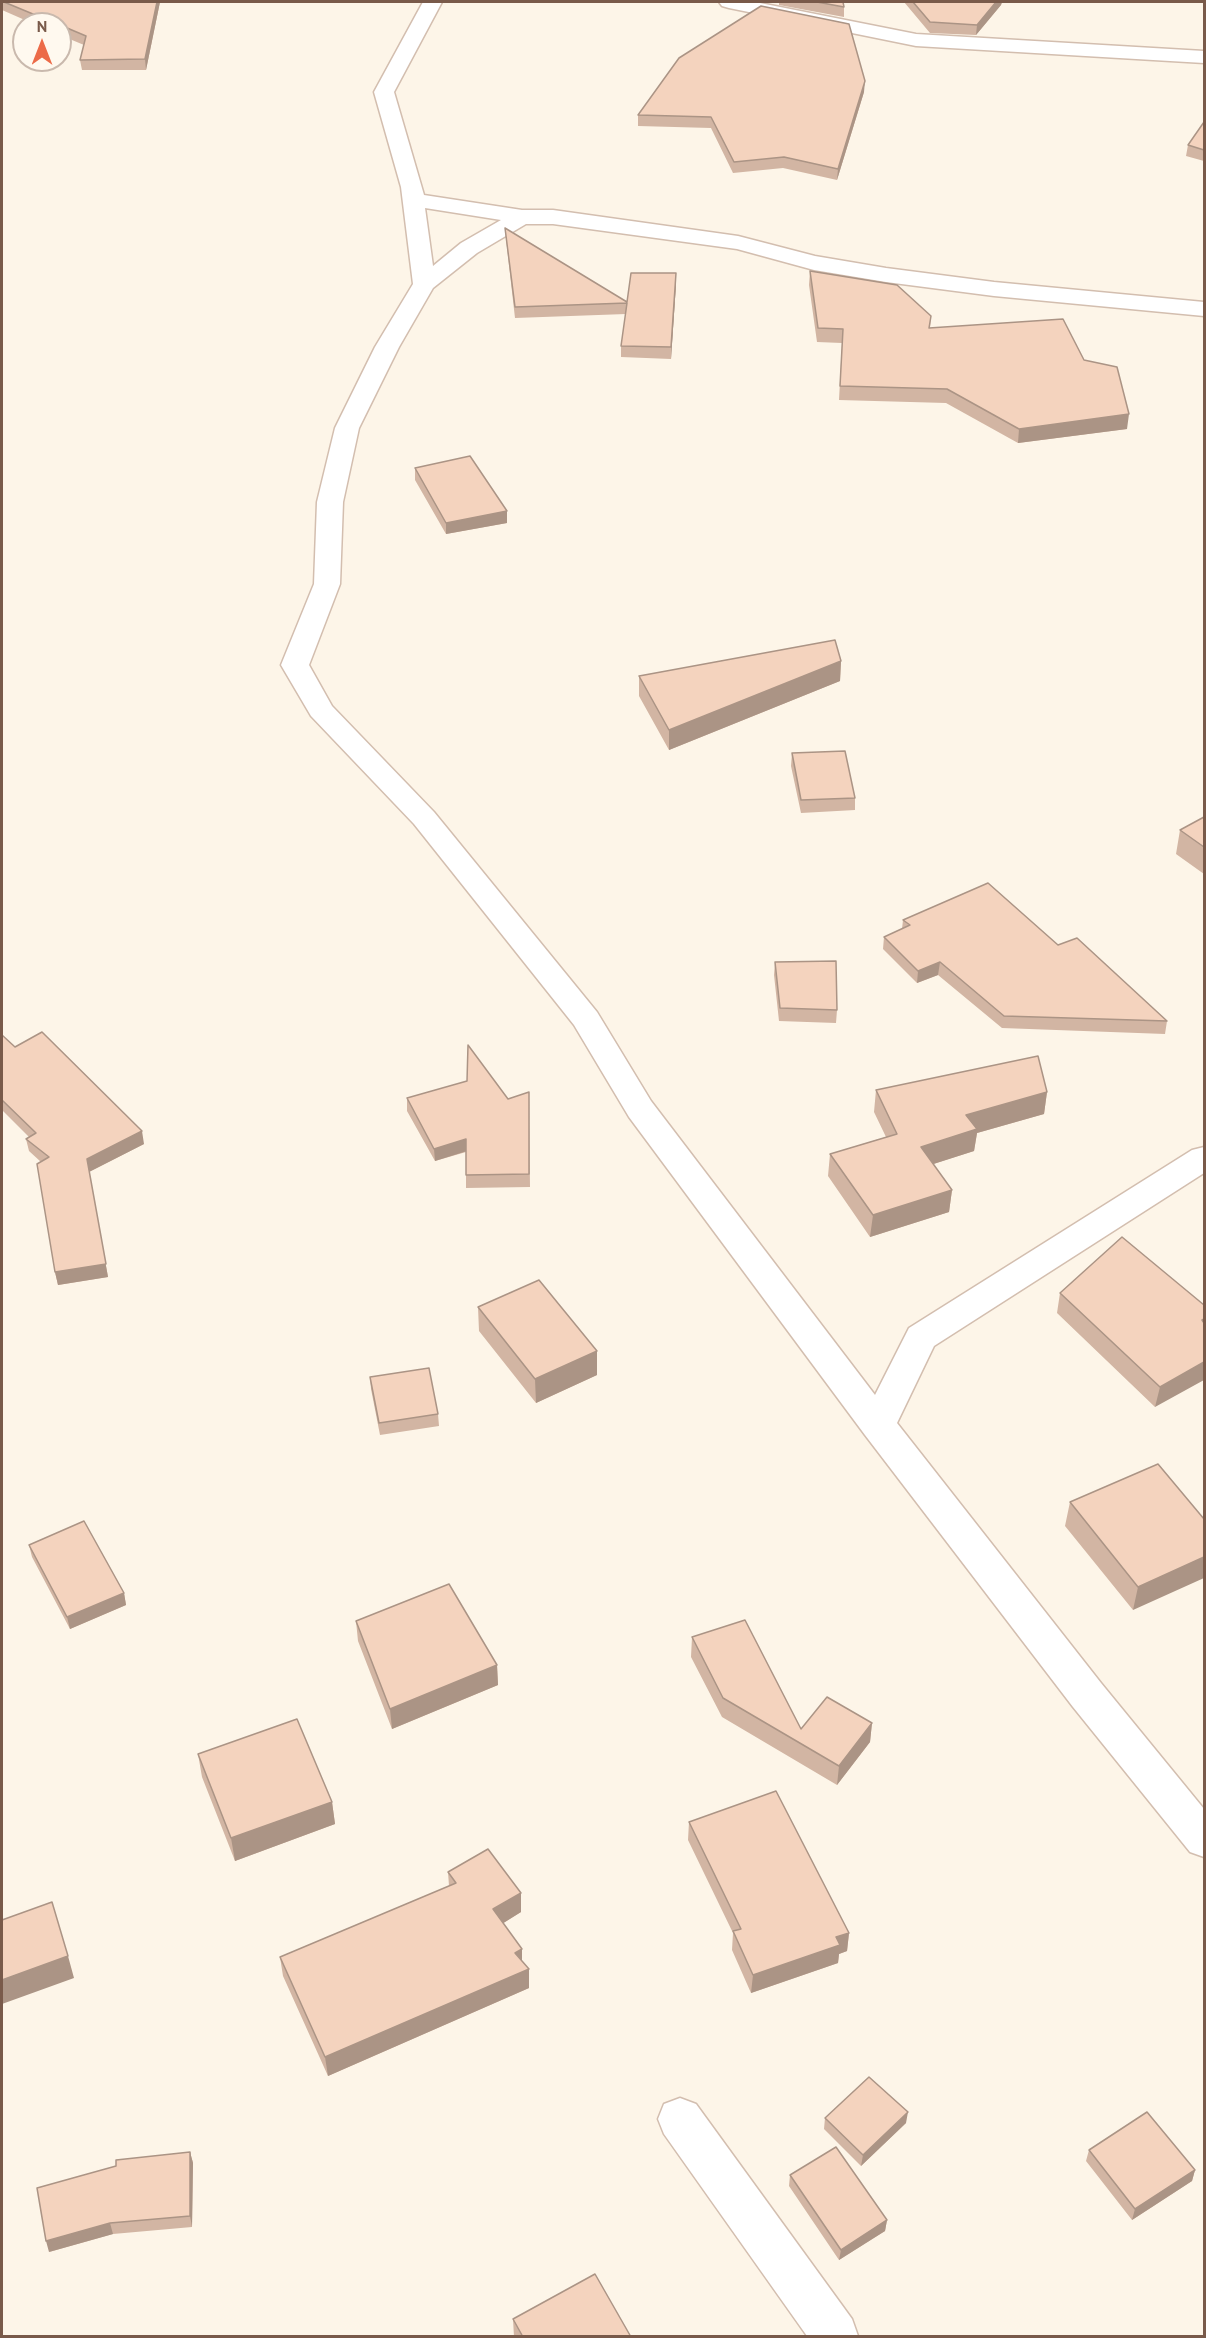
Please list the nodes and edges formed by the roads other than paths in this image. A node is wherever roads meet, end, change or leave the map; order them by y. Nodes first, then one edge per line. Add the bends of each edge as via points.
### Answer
1 (432, 2) edge
2 (729, 2) edge
3 (1204, 57) edge
4 (414, 200) junction
5 (522, 217) junction
6 (424, 284) junction
7 (1204, 309) edge
8 (1204, 1158) edge
9 (878, 1425) junction
10 (1204, 1839) edge
11 (680, 2119) dead end
12 (835, 2337) edge

1 - 4 street via 384,92
2 - 3 street via 916,40
4 - 5 street
4 - 6 street
5 - 6 street via 469,248
5 - 7 street via 738,243 814,263 886,275
6 - 9 street via 347,428 330,502 327,584 295,665 321,710 424,818 586,1019 640,1109
8 - 9 street via 921,1337
9 - 10 street
11 - 12 street

